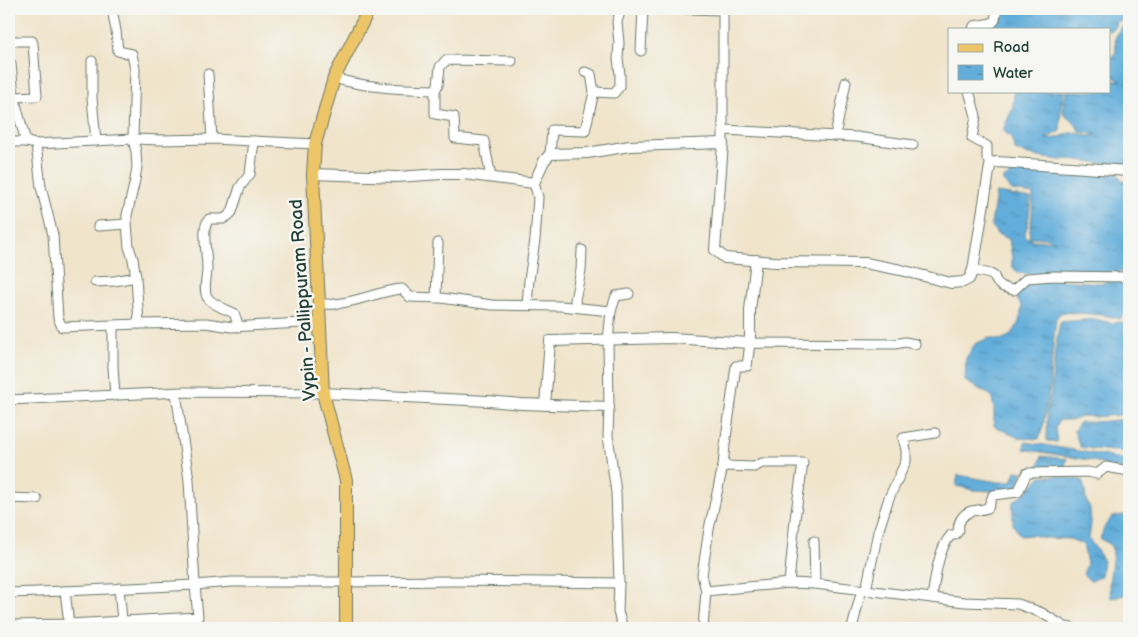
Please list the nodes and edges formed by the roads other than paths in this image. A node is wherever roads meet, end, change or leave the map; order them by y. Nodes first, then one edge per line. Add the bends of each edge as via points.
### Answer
1 (112, 9) edge
2 (369, 9) edge
3 (621, 9) edge
4 (643, 9) edge
5 (686, 9) edge
6 (723, 9) edge
7 (997, 9) edge
8 (973, 28) edge
9 (9, 41) edge
10 (641, 51) dead end
11 (92, 61) dead end
12 (512, 61) dead end
13 (11, 64) dead end
14 (585, 72) dead end
15 (208, 74) dead end
16 (334, 78) junction
17 (846, 82) dead end
18 (434, 90) junction
19 (594, 92) junction
20 (969, 92) edge
21 (14, 97) junction
22 (724, 130) junction
23 (835, 136) junction
24 (133, 139) junction
25 (212, 139) junction
26 (96, 141) junction
27 (254, 141) junction
28 (9, 142) edge
29 (26, 142) junction
30 (723, 143) junction
31 (36, 144) junction
32 (315, 144) junction
33 (913, 145) dead end
34 (550, 154) junction
35 (992, 163) junction
36 (1129, 171) edge
37 (313, 174) junction
38 (491, 177) junction
39 (534, 183) junction
40 (127, 224) junction
41 (98, 226) dead end
42 (438, 244) dead end
43 (582, 250) dead end
44 (756, 260) junction
45 (973, 270) junction
46 (136, 277) junction
47 (1129, 277) edge
48 (95, 282) dead end
49 (628, 294) dead end
50 (436, 298) junction
51 (318, 303) junction
52 (527, 305) junction
53 (576, 307) junction
54 (612, 311) junction
55 (320, 322) junction
56 (113, 324) junction
57 (139, 324) junction
58 (239, 327) junction
59 (608, 340) junction
60 (750, 342) junction
61 (915, 344) dead end
62 (176, 393) junction
63 (323, 393) junction
64 (115, 396) junction
65 (9, 400) edge
66 (545, 405) junction
67 (609, 407) junction
68 (936, 433) dead end
69 (723, 466) junction
70 (1129, 471) edge
71 (9, 498) edge
72 (37, 499) dead end
73 (814, 541) dead end
74 (346, 582) junction
75 (619, 583) junction
76 (789, 584) junction
77 (815, 584) junction
78 (195, 585) junction
79 (120, 588) junction
80 (864, 589) junction
81 (65, 591) junction
82 (706, 591) junction
83 (9, 593) edge
84 (932, 598) junction
85 (122, 620) junction
86 (69, 624) junction
87 (9, 625) edge
88 (27, 626) edge
89 (346, 628) edge
90 (623, 628) edge
91 (703, 628) edge
92 (852, 628) edge
93 (1072, 628) edge

1 - 24 street via 118,51 132,54 134,62
2 - 16 main road, Vypin - Pallippuram Road
3 - 19 street via 617,22 620,86 614,93
4 - 10 street
5 - 6 street
6 - 22 street
7 - 8 street via 992,23
9 - 21 street via 32,41 33,44 36,96
11 - 26 street
12 - 18 street via 446,60 440,67
13 - 21 street
14 - 19 street via 591,74
15 - 25 street
16 - 18 street via 354,84
16 - 32 main road, Vypin - Pallippuram Road
17 - 23 street
18 - 38 street via 436,114 454,117 455,138 484,141
19 - 34 street via 585,131 552,130
20 - 35 street via 976,116 972,138 987,146 987,158
21 - 29 street
22 - 23 street
22 - 30 street
23 - 33 street
24 - 25 street
24 - 26 street
24 - 40 street via 136,167
25 - 27 street
26 - 31 street
27 - 32 street
27 - 58 street via 250,174 240,187 232,212 223,219 209,219 204,230 206,296 234,313
28 - 29 street
29 - 31 street
30 - 34 street via 630,146 587,153
30 - 44 street via 714,250 725,258
31 - 56 street via 41,188 52,235 58,318 62,327
32 - 37 main road, Vypin - Pallippuram Road
34 - 39 street
35 - 36 street
35 - 45 street
37 - 38 street via 397,177 464,174
37 - 51 main road, Vypin - Pallippuram Road
38 - 39 street
39 - 52 street via 538,206
40 - 41 street
40 - 46 street
42 - 50 street
43 - 53 street
44 - 45 street via 865,263 951,283 964,282
44 - 60 street
45 - 47 street via 990,274 1000,285 1014,290 1027,278
46 - 48 street
46 - 57 street
49 - 54 street via 616,296
50 - 51 street via 410,297 402,289 334,304
50 - 52 street
51 - 55 main road, Vypin - Pallippuram Road
52 - 53 street
53 - 54 street
54 - 59 street
55 - 58 street
55 - 63 main road, Vypin - Pallippuram Road
56 - 57 street
56 - 64 street
57 - 58 street via 206,323
59 - 60 street via 671,338
59 - 66 street via 550,342
59 - 67 street
60 - 61 street
60 - 69 street via 747,366 736,366
62 - 63 street
62 - 64 street
62 - 78 street via 189,480
63 - 66 street
63 - 74 main road, Vypin - Pallippuram Road via 346,480
64 - 65 street
66 - 67 street
67 - 75 street via 608,436 616,492
68 - 80 street via 903,438 906,461 886,506
69 - 76 street via 803,463
69 - 82 street via 702,575
70 - 84 street via 1106,467 1096,474 1027,473 1018,492 993,495 988,508 965,514 960,520 959,530 946,540 943,548
71 - 72 street
73 - 77 street
74 - 75 street
74 - 78 street
74 - 89 main road, Vypin - Pallippuram Road
75 - 90 street via 618,612
76 - 77 street
76 - 82 street
77 - 80 street
78 - 79 street
78 - 85 street via 198,617
79 - 81 street
79 - 85 street
80 - 84 street
80 - 92 street
81 - 83 street
81 - 86 street
82 - 91 street
84 - 93 street via 1018,604
85 - 86 street
86 - 88 street
87 - 88 street

